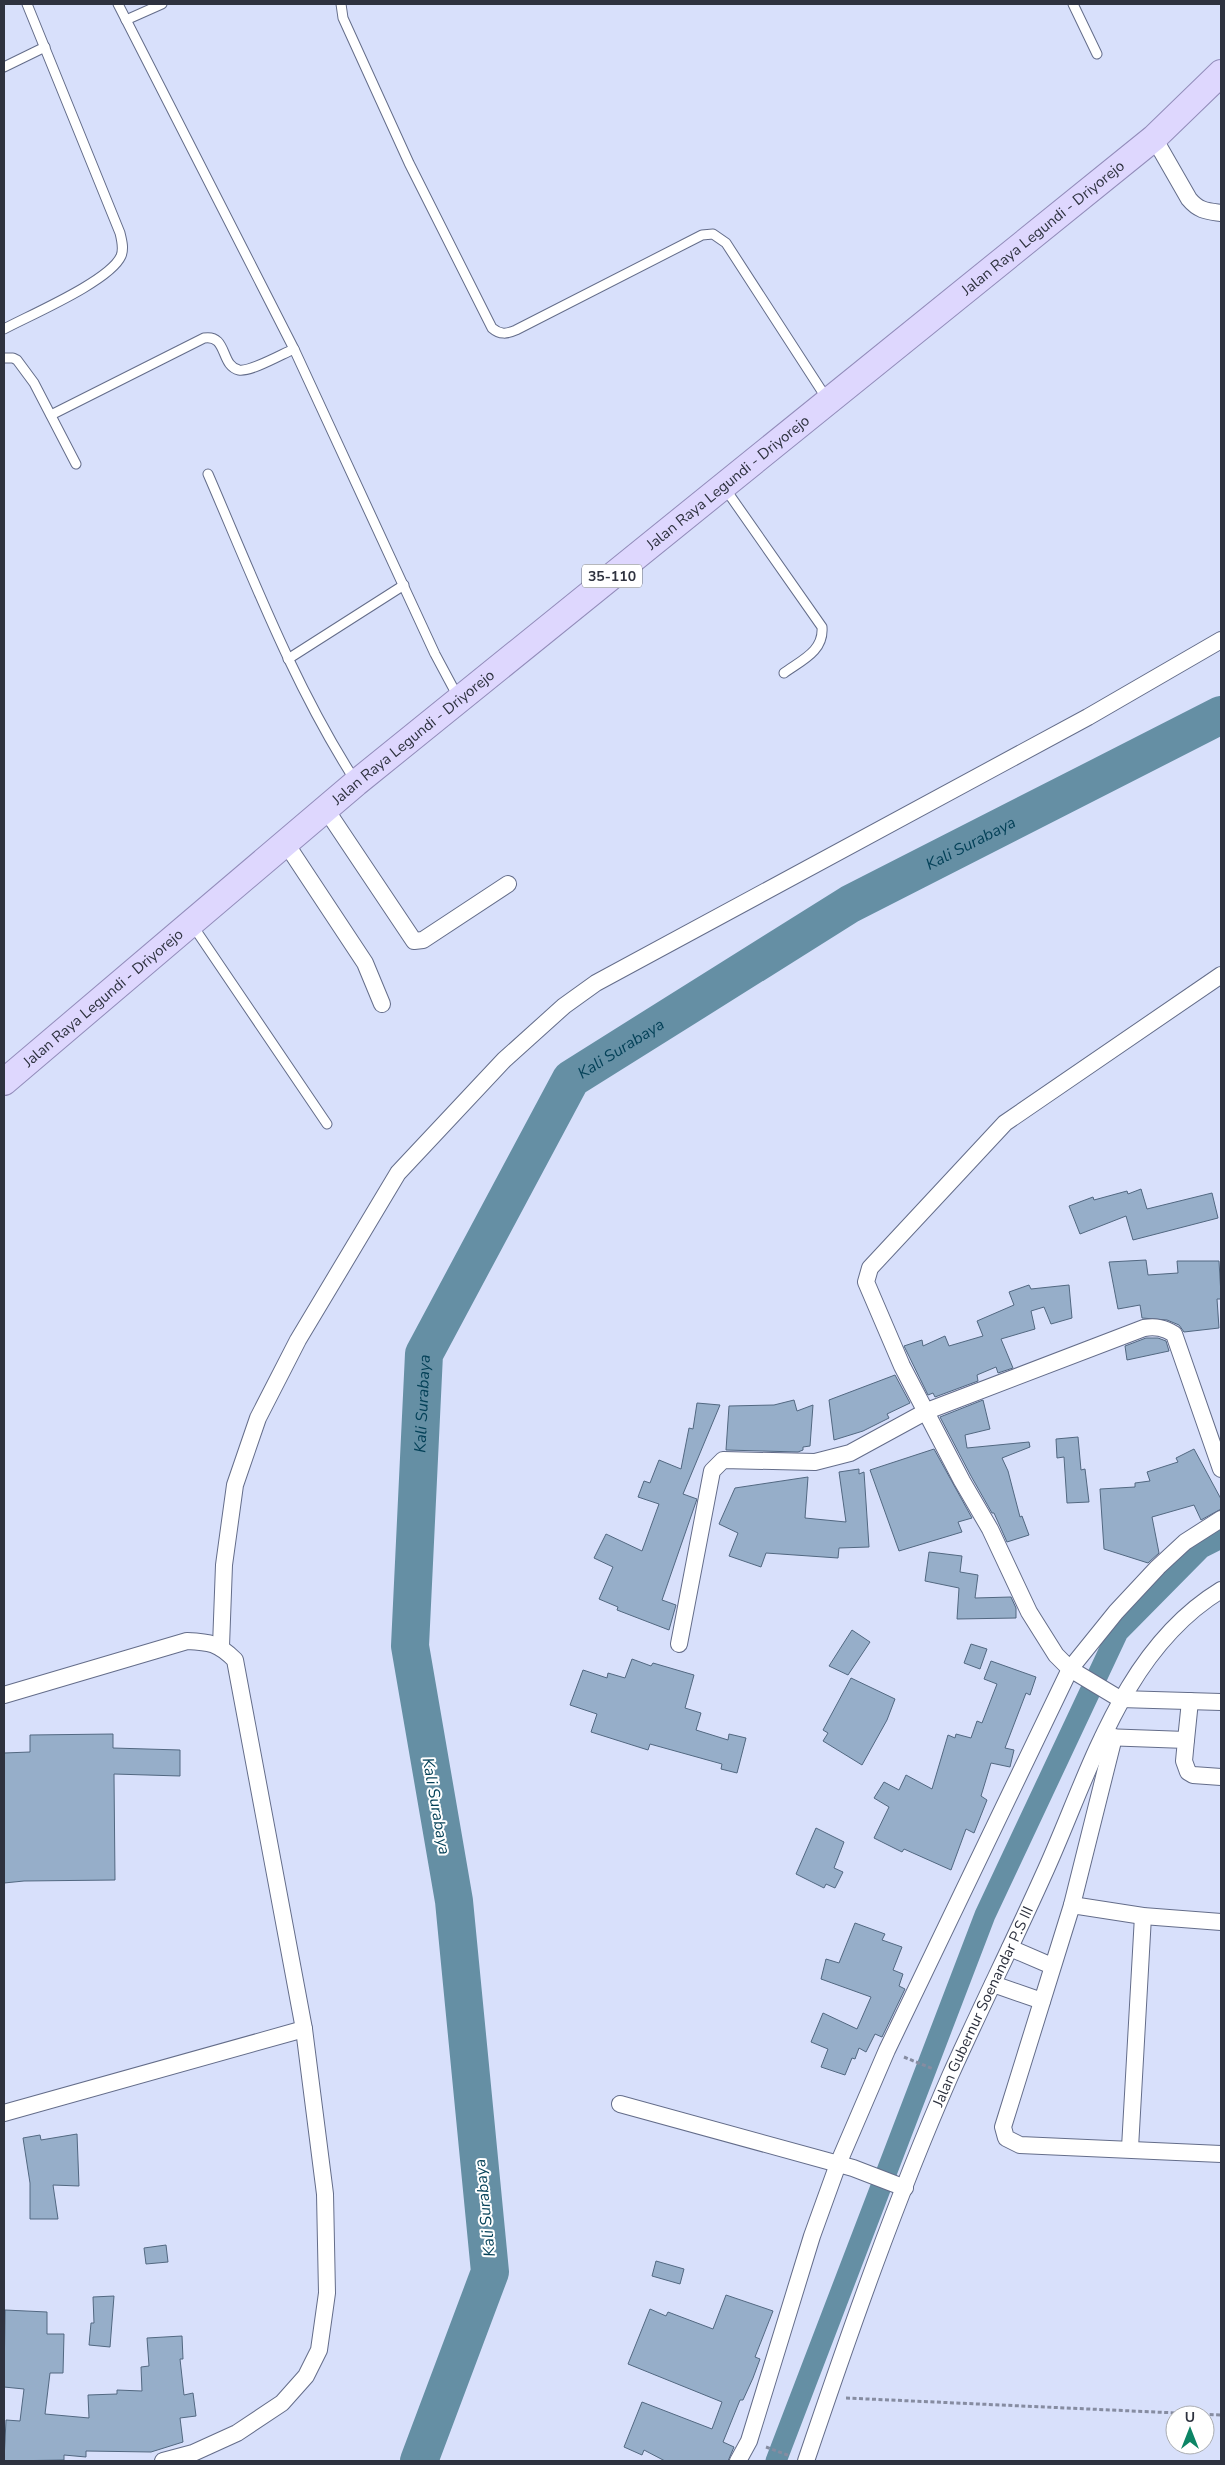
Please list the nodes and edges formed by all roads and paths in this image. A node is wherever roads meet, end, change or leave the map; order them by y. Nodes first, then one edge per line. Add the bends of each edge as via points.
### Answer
1 (27, 4) edge
2 (118, 4) edge
3 (162, 4) edge
4 (341, 4) edge
5 (1073, 4) edge
6 (126, 20) junction
7 (45, 47) junction
8 (1097, 54) dead end
9 (4, 67) edge
10 (1221, 73) edge
11 (1154, 138) junction
12 (1221, 213) edge
13 (4, 328) edge
14 (294, 349) junction
15 (4, 358) edge
16 (822, 392) junction
17 (51, 414) junction
18 (76, 464) dead end
19 (208, 474) dead end
20 (723, 486) junction
21 (404, 586) junction
22 (1221, 640) edge
23 (288, 659) junction
24 (784, 673) dead end
25 (454, 690) junction
26 (350, 774) junction
27 (325, 808) junction
28 (285, 842) junction
29 (508, 884) dead end
30 (191, 922) junction
31 (1221, 975) edge
32 (382, 1004) dead end
33 (4, 1082) edge
34 (327, 1124) dead end
35 (927, 1411) junction
36 (1221, 1470) edge
37 (1221, 1519) edge
38 (1221, 1590) edge
39 (679, 1644) dead end
40 (221, 1646) junction
41 (1074, 1671) junction
42 (4, 1695) edge
43 (1115, 1696) junction
44 (1190, 1701) junction
45 (1221, 1702) edge
46 (1108, 1737) junction
47 (1186, 1740) junction
48 (1221, 1777) edge
49 (1072, 1905) junction
50 (1143, 1916) junction
51 (1221, 1922) edge
52 (1010, 1948) junction
53 (1052, 1966) junction
54 (993, 1984) junction
55 (1042, 2001) junction
56 (304, 2029) junction
57 (899, 2056) dead end
58 (939, 2072) dead end
59 (620, 2104) dead end
60 (4, 2113) edge
61 (1130, 2148) junction
62 (1221, 2154) edge
63 (846, 2166) junction
64 (904, 2188) junction
65 (828, 2397) junction
66 (1221, 2415) edge
67 (759, 2444) dead end
68 (800, 2459) edge
69 (163, 2461) edge
70 (738, 2461) edge

1 - 7 lane
2 - 6 lane
3 - 6 lane
4 - 16 lane via 343,18 409,164 496,332 505,334 516,330 709,233 726,243
5 - 8 lane
6 - 14 lane
7 - 9 lane
7 - 13 lane via 120,233 122,254 104,276
10 - 11 main road, Jalan Raya Legundi - Driyorejo / 35-110
11 - 12 street via 1189,200 1204,211
11 - 16 main road, Jalan Raya Legundi - Driyorejo / 35-110
14 - 17 lane via 239,370 232,366 219,342 211,337 204,338
14 - 21 lane
15 - 17 lane via 17,360
16 - 20 main road, Jalan Raya Legundi - Driyorejo / 35-110
17 - 18 lane
19 - 23 lane
20 - 24 lane via 822,627 822,642 818,648
20 - 25 main road, Jalan Raya Legundi - Driyorejo / 35-110
21 - 23 lane
21 - 25 lane
22 - 40 street via 1088,717 596,984 564,1006 504,1060 398,1172 298,1340 258,1418 235,1485 224,1565
23 - 26 lane
25 - 26 main road, Jalan Raya Legundi - Driyorejo / 35-110
26 - 27 main road, Jalan Raya Legundi - Driyorejo / 35-110
27 - 28 main road, Jalan Raya Legundi - Driyorejo / 35-110
27 - 29 street via 414,941 423,940
28 - 30 main road, Jalan Raya Legundi - Driyorejo / 35-110
28 - 32 street via 365,963
30 - 33 main road, Jalan Raya Legundi - Driyorejo / 35-110
30 - 34 lane
31 - 35 street via 1005,1123 870,1268 866,1282 870,1296
35 - 36 street via 1144,1328 1165,1329 1174,1334
35 - 39 street via 850,1453 832,1458 815,1462 730,1458 716,1464 712,1471
35 - 41 street via 990,1529 1029,1612 1056,1655
37 - 41 street via 1185,1542 1158,1567 1116,1612
38 - 43 street, Jalan Gubernur Soenandar P.S III via 1165,1638
40 - 42 street via 187,1641
40 - 56 street via 235,1660
41 - 43 street
41 - 63 street via 887,2050
43 - 44 street
43 - 46 street, Jalan Gubernur Soenandar P.S III
44 - 45 street
44 - 47 street
46 - 47 street
46 - 49 street
46 - 52 street, Jalan Gubernur Soenandar P.S III
47 - 48 street via 1184,1761 1188,1772
49 - 50 street
49 - 53 street
50 - 51 street
50 - 61 street
52 - 53 street
52 - 54 street, Jalan Gubernur Soenandar P.S III
53 - 55 street
54 - 55 street
54 - 64 street, Jalan Gubernur Soenandar P.S III via 950,2076
55 - 61 street via 1003,2128 1006,2138 1020,2145
56 - 60 street
56 - 69 street via 325,2194 327,2293 320,2350 306,2376 282,2403 237,2433 193,2453
57 - 58 path
59 - 63 street
61 - 62 street
63 - 64 street
63 - 70 street via 812,2236 749,2440
64 - 65 street, Jalan Gubernur Soenandar P.S III via 860,2300
65 - 66 path
65 - 68 street, Jalan Gubernur Soenandar P.S III
67 - 68 path

